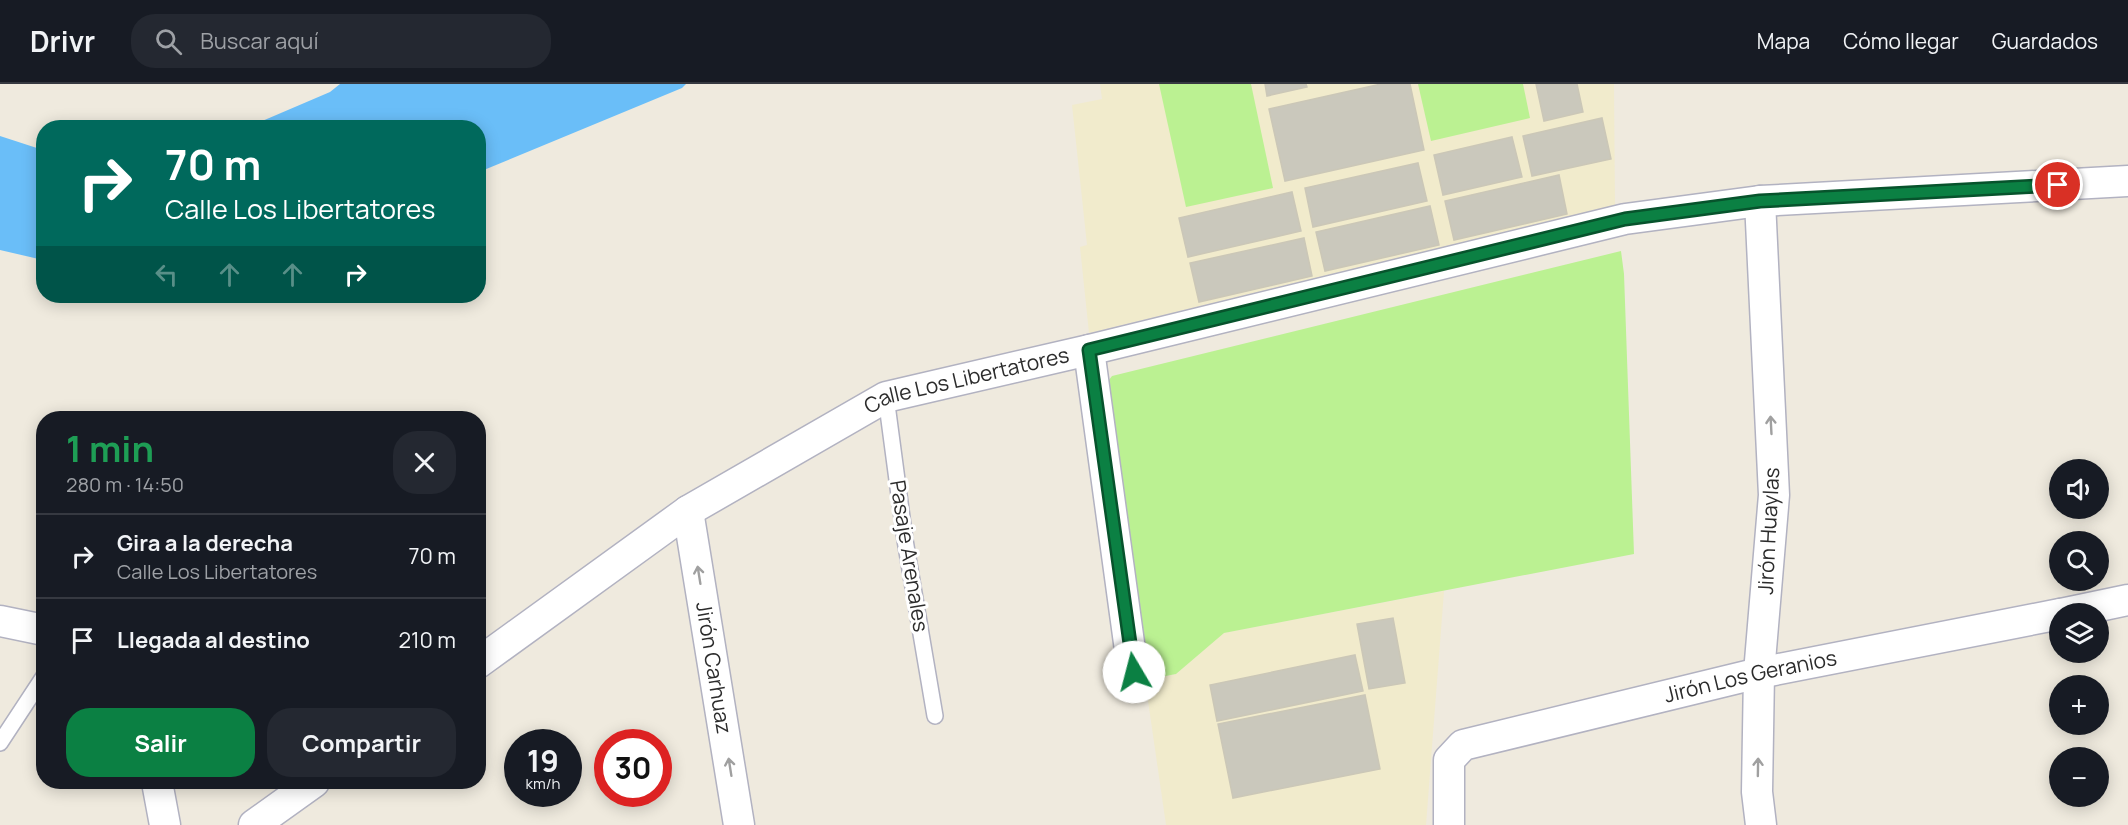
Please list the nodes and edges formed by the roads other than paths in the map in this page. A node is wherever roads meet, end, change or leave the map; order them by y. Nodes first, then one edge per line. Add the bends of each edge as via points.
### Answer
1 (2128, 181) edge
2 (1760, 201) junction
3 (1089, 350) junction
4 (886, 397) junction
5 (688, 511) junction
6 (2128, 600) edge
7 (2109, 604) edge
8 (2049, 616) edge
9 (0, 621) edge
10 (36, 628) edge
11 (486, 657) edge
12 (1134, 672) dead end
13 (1759, 673) junction
14 (36, 688) edge
15 (935, 716) dead end
16 (0, 742) edge
17 (158, 789) edge
18 (304, 789) edge
19 (165, 825) edge
20 (254, 825) edge
21 (739, 825) edge
22 (1449, 825) edge
23 (1761, 825) edge

1 - 2 street, Calle Los Libertatores
2 - 3 street, Calle Los Libertatores via 1625,219
13 -> 2 street, Jirón Huaylas via 1774,495
3 - 4 street, Calle Los Libertatores
3 - 12 street
4 - 5 street, Calle Los Libertatores
4 - 15 lane, Pasaje Arenales
5 - 11 street, Calle Los Libertatores
21 -> 5 street, Jirón Carhuaz
6 - 7 street, Jirón Los Geranios
8 - 13 street, Jirón Los Geranios
9 - 10 street
13 - 22 street, Jirón Los Geranios via 1463,745 1449,760
23 -> 13 street, Jirón Huaylas via 1757,792
14 - 16 lane
17 - 19 street
18 - 20 street

